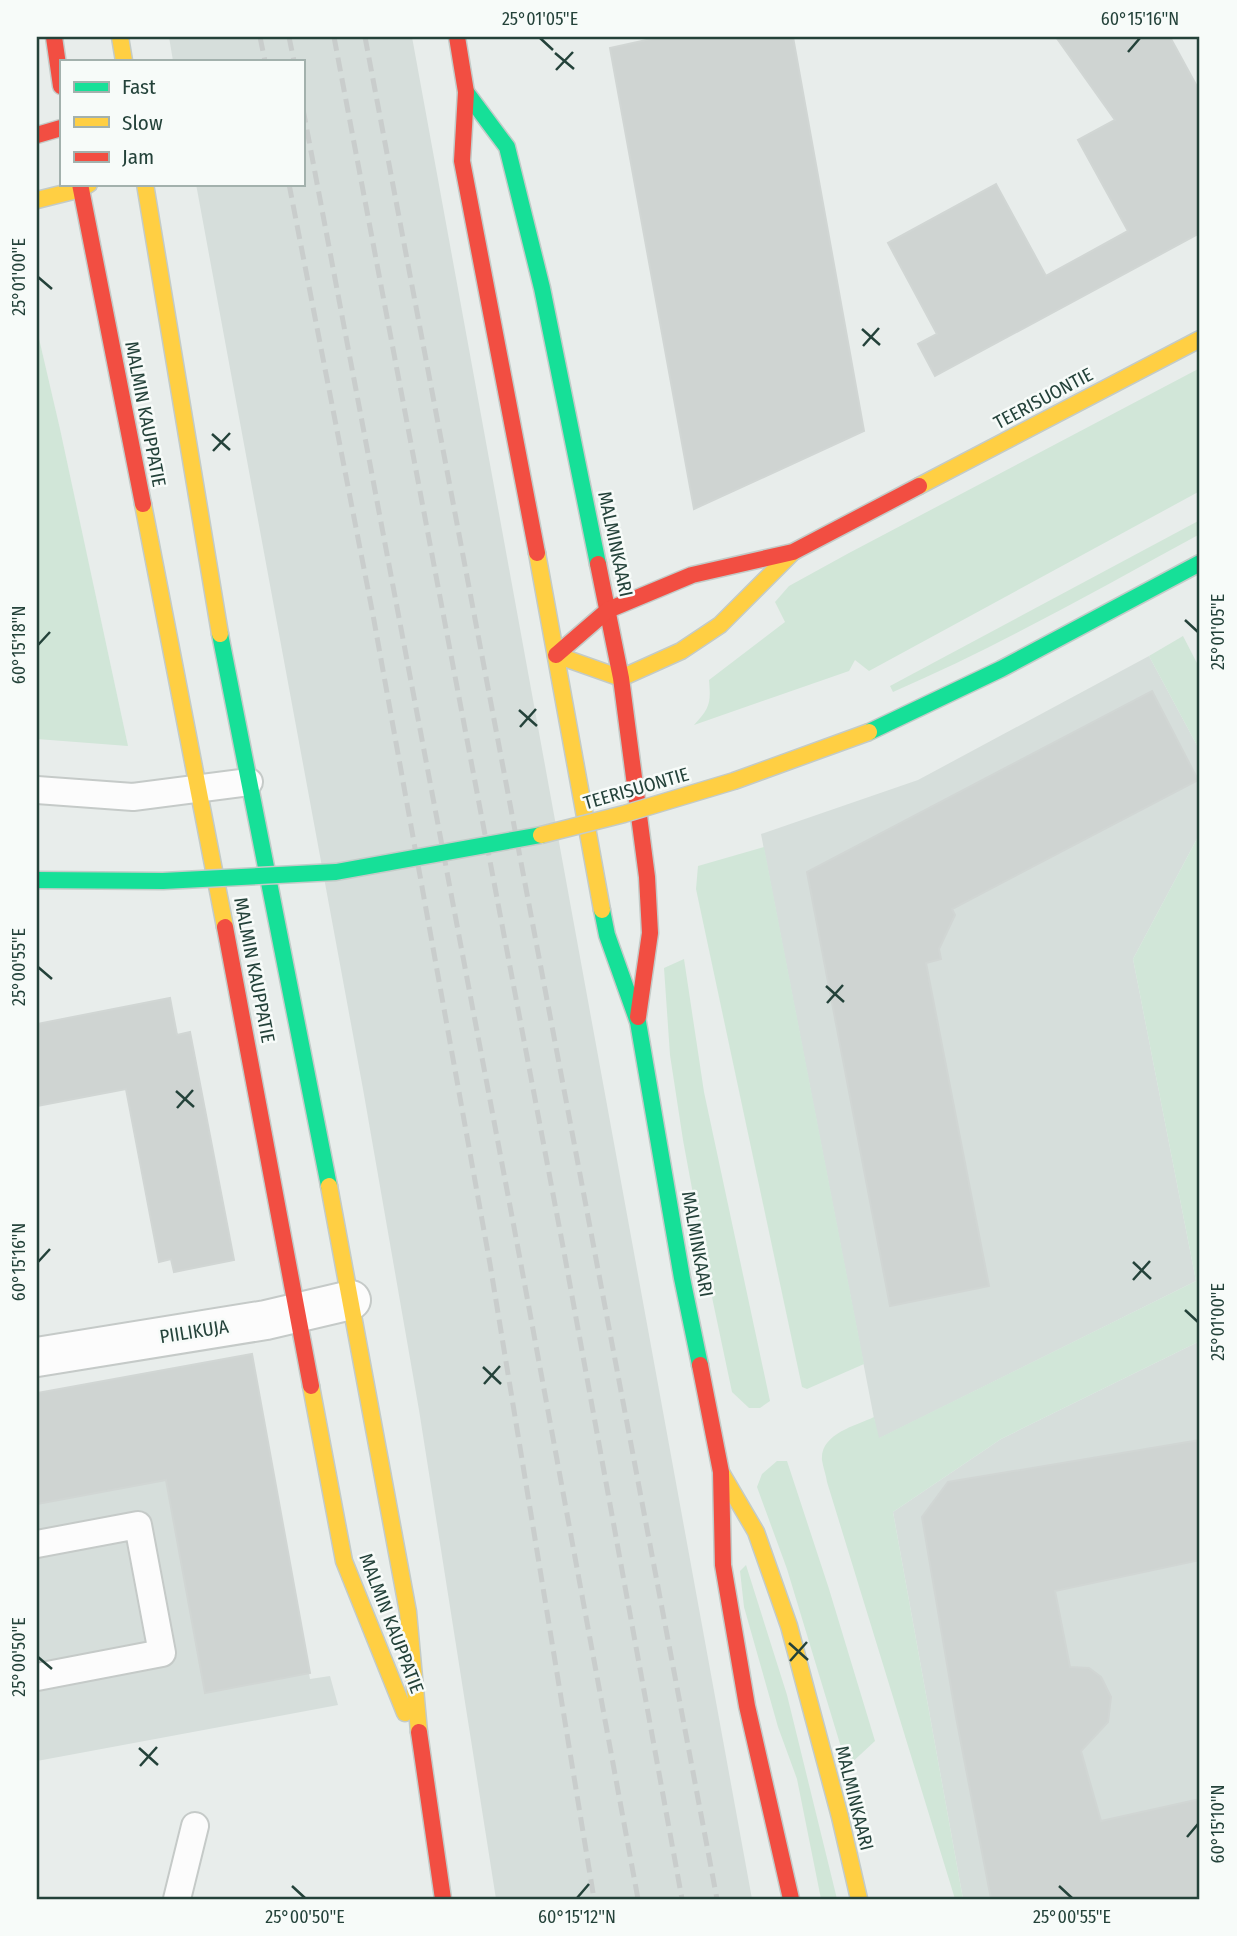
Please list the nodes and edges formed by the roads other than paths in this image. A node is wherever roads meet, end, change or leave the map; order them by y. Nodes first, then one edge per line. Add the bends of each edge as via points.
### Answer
1 (54, 37) edge
2 (120, 37) edge
3 (457, 37) edge
4 (124, 60) edge
5 (60, 79) edge
6 (466, 92) junction
7 (60, 128) edge
8 (37, 135) edge
9 (83, 186) edge
10 (145, 186) edge
11 (37, 200) edge
12 (1200, 339) edge
13 (793, 552) junction
14 (1200, 563) edge
15 (608, 610) junction
16 (556, 655) junction
17 (621, 678) junction
18 (250, 782) junction
19 (200, 788) junction
20 (37, 790) edge
21 (37, 880) edge
22 (638, 1022) junction
23 (351, 1300) junction
24 (297, 1311) junction
25 (37, 1357) edge
26 (721, 1472) junction
27 (37, 1544) edge
28 (37, 1676) edge
29 (421, 1754) junction
30 (195, 1826) dead end
31 (177, 1899) edge
32 (443, 1899) edge
33 (791, 1899) edge
34 (859, 1899) edge

1 - 5 main road
2 - 4 main road
3 - 6 main road, MALMINKAARI
6 - 15 main road, MALMINKAARI via 507,147 542,288
6 - 16 main road, MALMINKAARI via 462,161
7 - 8 main road
9 - 11 main road
9 - 19 main road, MALMIN KAUPPATIE
10 - 18 main road, MALMIN KAUPPATIE via 211,590
12 - 13 main road, TEERISUONTIE
13 - 15 main road, TEERISUONTIE via 692,575
13 - 17 main road, TEERISUONTIE via 720,625 681,651
14 - 21 main road, TEERISUONTIE, bridge via 1001,669 869,732 734,781 624,814 525,839 336,872 163,881
15 - 16 main road, TEERISUONTIE
15 - 17 main road, MALMINKAARI
16 - 17 main road
16 - 22 main road, MALMINKAARI via 607,934
17 - 22 main road, MALMINKAARI via 650,933
18 - 19 lane
18 - 23 main road, MALMIN KAUPPATIE
19 - 20 lane via 133,797
19 - 24 main road, MALMIN KAUPPATIE
22 - 26 main road, MALMINKAARI
23 - 24 street, PIILIKUJA
23 - 29 main road, MALMIN KAUPPATIE via 408,1612
24 - 25 street, PIILIKUJA
24 - 29 main road, MALMIN KAUPPATIE via 344,1561
26 - 33 main road, MALMINKAARI via 723,1565 747,1706
26 - 34 main road, MALMINKAARI via 756,1532 789,1626
27 - 28 lane via 138,1525 162,1653
29 - 32 main road, MALMIN KAUPPATIE
30 - 31 lane

